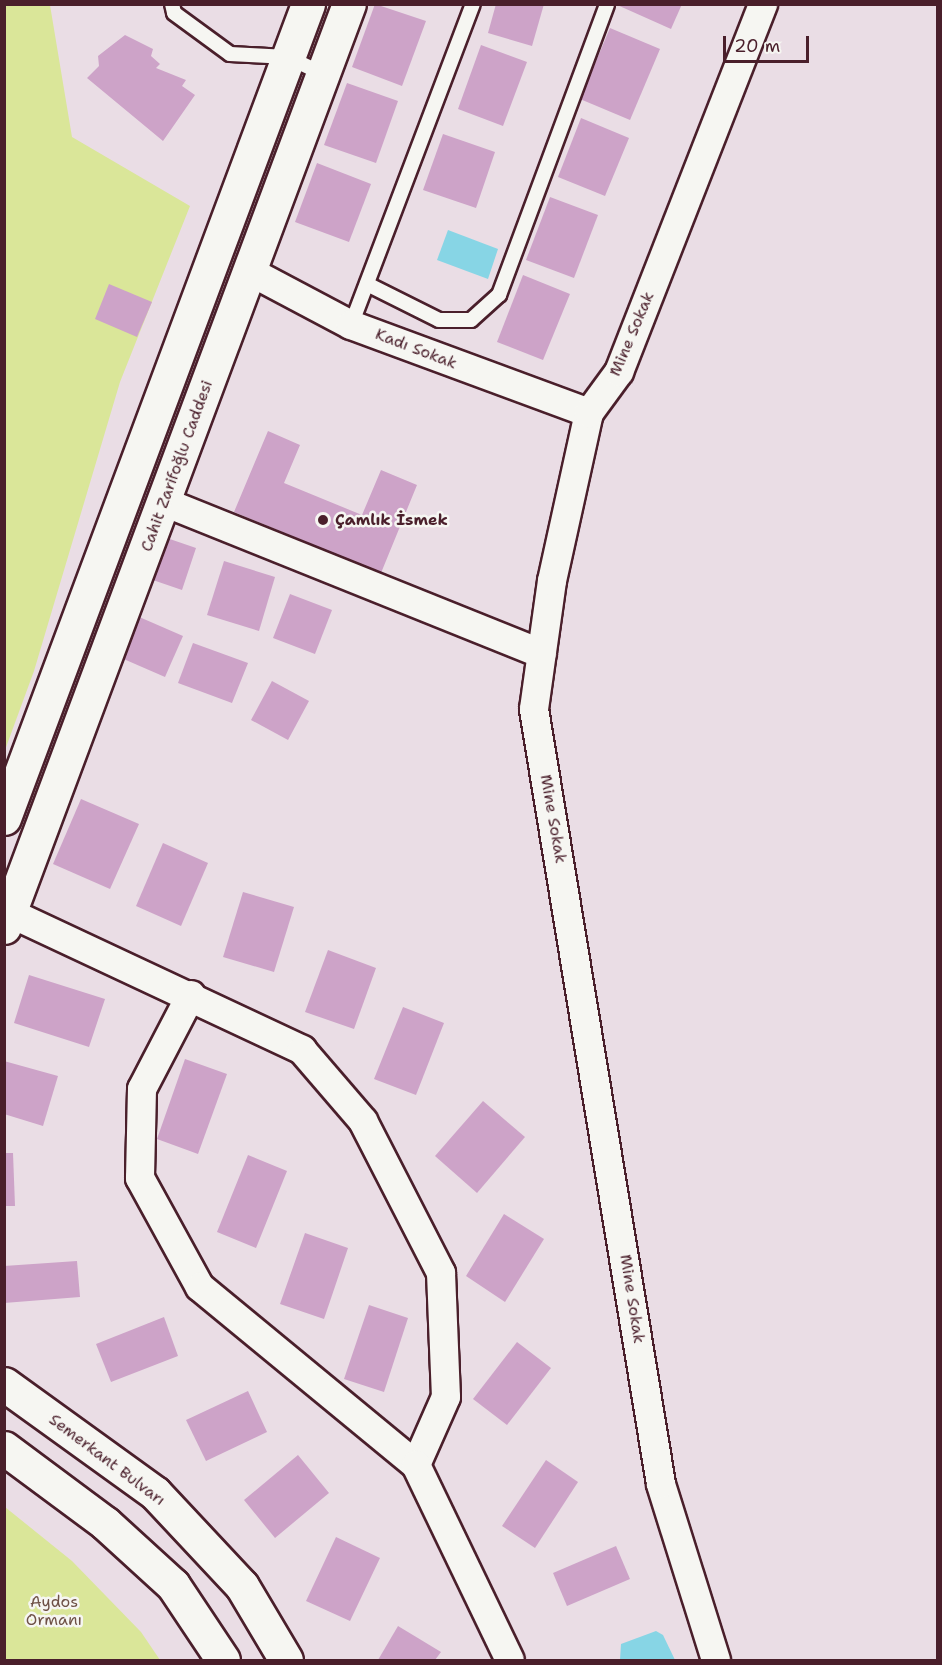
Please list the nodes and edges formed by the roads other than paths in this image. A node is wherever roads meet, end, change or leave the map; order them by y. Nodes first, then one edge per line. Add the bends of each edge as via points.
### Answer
1 (172, 4) edge
2 (308, 4) edge
3 (349, 4) edge
4 (473, 4) edge
5 (607, 4) edge
6 (763, 4) edge
7 (288, 57) junction
8 (323, 74) junction
9 (214, 255) junction
10 (249, 271) junction
11 (367, 284) junction
12 (351, 325) junction
13 (590, 413) junction
14 (127, 487) junction
15 (164, 502) junction
16 (542, 654) junction
17 (4, 818) edge
18 (6, 917) edge
19 (191, 994) junction
20 (4, 1384) edge
21 (4, 1448) edge
22 (416, 1465) junction
23 (223, 1660) edge
24 (286, 1660) edge
25 (510, 1660) edge
26 (716, 1660) edge

1 - 7 lane via 174,13 230,54
2 - 7 main road
3 - 8 main road, Cahit Zarifoğlu Caddesi
4 - 11 lane
5 - 11 lane via 499,295 471,320 439,320
6 - 13 street, Mine Sokak via 619,372
7 - 8 lane
7 - 9 main road
8 - 10 main road, Cahit Zarifoğlu Caddesi
9 - 10 main road
9 - 14 main road
10 - 12 street, Kadı Sokak
10 - 15 main road, Cahit Zarifoğlu Caddesi
11 - 12 lane
12 - 13 street, Kadı Sokak
13 - 16 street, Mine Sokak via 552,581
14 - 15 main road
14 - 17 main road
15 - 16 street
15 - 18 main road, Cahit Zarifoğlu Caddesi
16 - 26 street, Mine Sokak via 534,709 661,1484
18 - 19 street
19 - 22 street via 302,1050 363,1121 441,1273 446,1397
19 - 22 street via 142,1089 140,1178 200,1287
20 - 24 main road, Semerkant Bulvarı via 155,1493 242,1586
21 - 23 main road via 105,1523 173,1585
22 - 25 street

